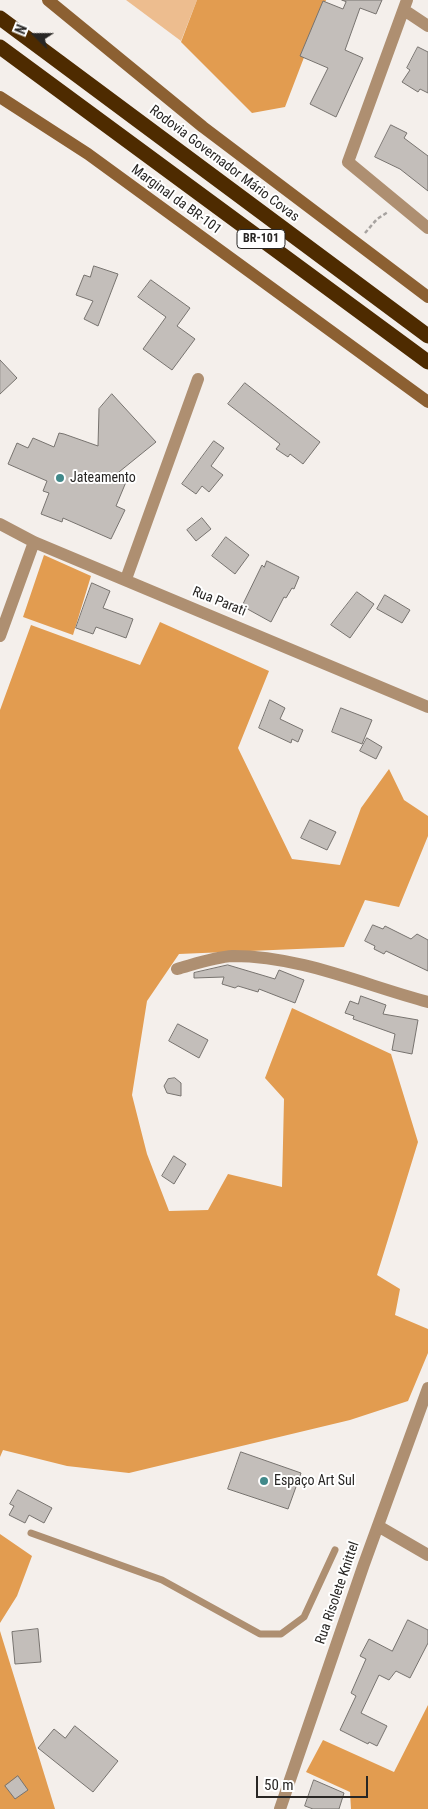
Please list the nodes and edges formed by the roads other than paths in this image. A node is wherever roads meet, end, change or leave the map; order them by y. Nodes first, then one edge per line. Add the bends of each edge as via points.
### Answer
1 (48, 0) edge
2 (406, 5) edge
3 (0, 18) edge
4 (428, 26) edge
5 (0, 47) edge
6 (0, 97) edge
7 (428, 228) edge
8 (428, 297) edge
9 (428, 336) edge
10 (428, 362) edge
11 (198, 379) dead end
12 (428, 402) edge
13 (0, 524) edge
14 (34, 542) junction
15 (126, 579) junction
16 (0, 636) edge
17 (428, 707) edge
18 (177, 969) dead end
19 (428, 1002) edge
20 (428, 1388) edge
21 (378, 1526) junction
22 (31, 1533) dead end
23 (335, 1550) dead end
24 (428, 1555) edge
25 (280, 1809) edge

1 - 8 main road via 203,127
2 - 4 street
2 - 7 street via 348,162
3 - 9 highway, Rodovia Governador Mário Covas / BR-101
5 - 10 highway, BR-101
6 - 12 main road, Marginal da BR-101 via 88,154
11 - 15 street
13 - 14 street, Rua Parati
14 - 15 street, Rua Parati
14 - 16 street
15 - 17 street, Rua Parati
18 - 19 street via 204,960 232,956 263,958 333,973
20 - 21 street, Rua Risolete Knittel
21 - 24 street
21 - 25 street, Rua Risolete Knittel
22 - 23 lane via 162,1580 260,1634 281,1634 304,1617

